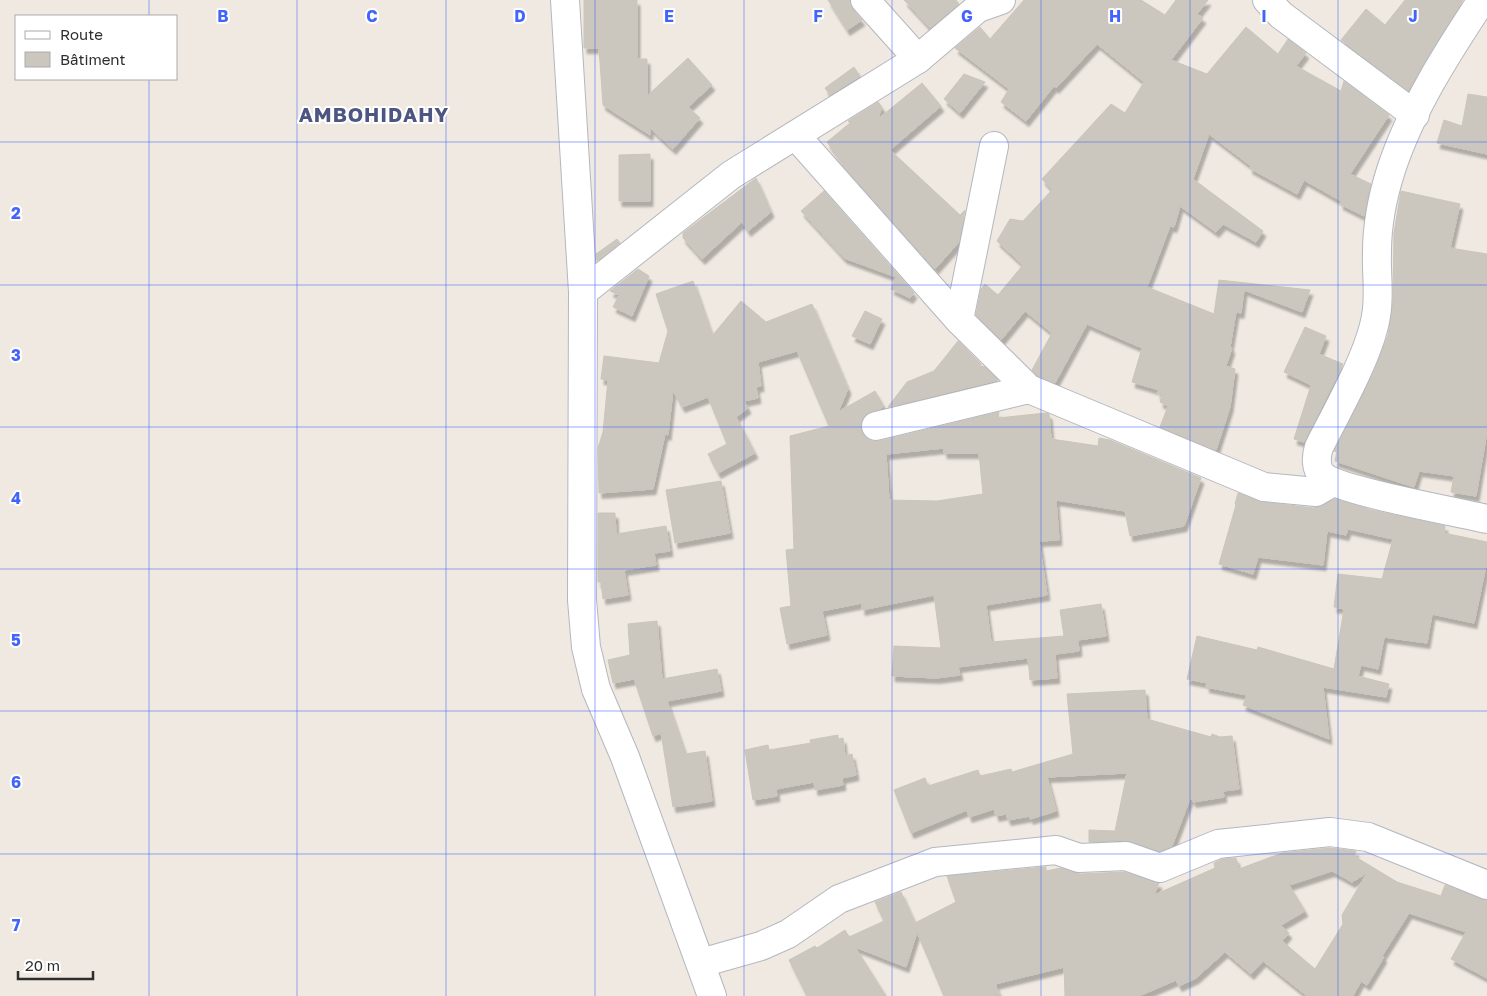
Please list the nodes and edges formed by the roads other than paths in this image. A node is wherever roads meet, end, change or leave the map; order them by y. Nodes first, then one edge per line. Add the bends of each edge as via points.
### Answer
1 (565, 0) edge
2 (866, 0) edge
3 (1001, 0) edge
4 (1267, 0) edge
5 (1482, 0) edge
6 (918, 59) junction
7 (1415, 115) junction
8 (796, 136) junction
9 (994, 146) dead end
10 (583, 292) junction
11 (959, 320) junction
12 (1029, 389) junction
13 (876, 426) dead end
14 (1333, 482) junction
15 (1486, 513) edge
16 (1487, 885) edge
17 (700, 963) junction
18 (712, 996) edge

1 - 10 street
2 - 6 street
3 - 6 street via 978,8
4 - 7 street via 1282,15
5 - 7 street via 1432,79
6 - 8 street
7 - 14 street via 1391,170 1381,214 1376,250 1377,315 1369,343 1317,454 1321,474
8 - 10 street via 730,175
8 - 11 street
9 - 11 street
10 - 17 street via 582,600 586,646 596,689 628,766
11 - 12 street
12 - 13 street
12 - 14 street via 1264,487 1316,492
14 - 15 street via 1348,488
16 - 17 street via 1368,837 1330,832 1218,844 1160,868 1126,856 1079,858 1056,850 935,862 839,899 788,934 761,946
17 - 18 street

